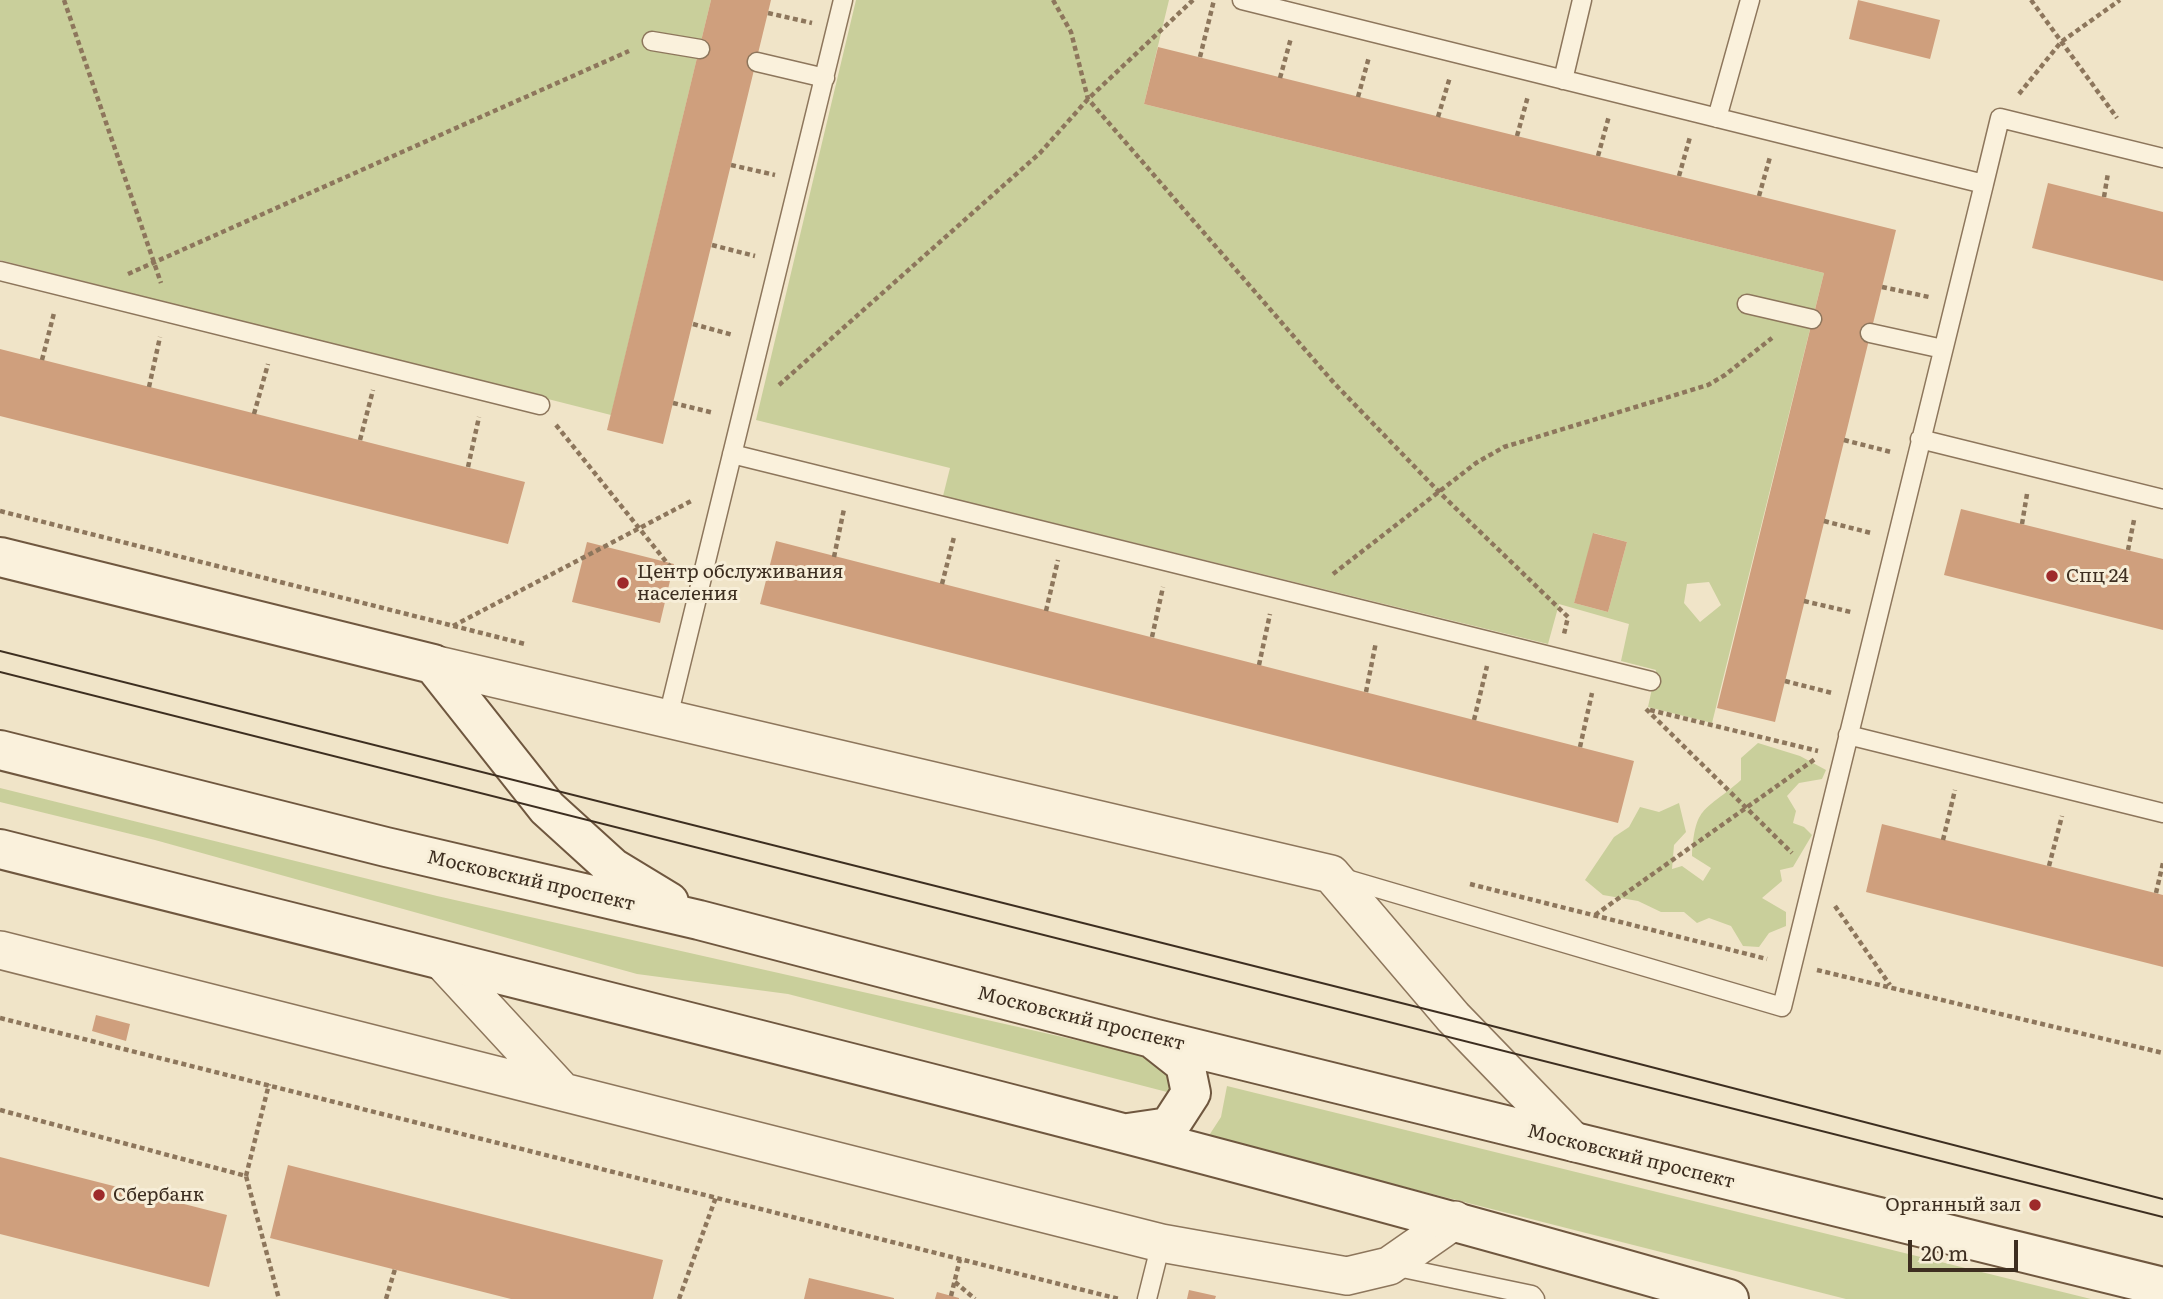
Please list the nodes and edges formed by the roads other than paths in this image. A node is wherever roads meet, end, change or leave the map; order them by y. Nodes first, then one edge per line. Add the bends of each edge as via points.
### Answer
1 (843, 0) edge
2 (1242, 0) edge
3 (1582, 0) edge
4 (1750, 0) edge
5 (652, 41) road end
6 (700, 49) dead end
7 (757, 62) dead end
8 (825, 78) junction
9 (1563, 80) junction
10 (1717, 118) junction
11 (2163, 158) edge
12 (1984, 184) junction
13 (0, 271) edge
14 (1747, 304) dead end
15 (1806, 318) road end
16 (1870, 333) dead end
17 (1943, 349) junction
18 (540, 405) road end
19 (1920, 439) junction
20 (732, 454) junction
21 (2163, 499) edge
22 (0, 557) edge
23 (433, 664) junction
24 (1651, 681) road end
25 (667, 721) junction
26 (1848, 735) junction
27 (0, 750) edge
28 (2163, 813) edge
29 (0, 849) edge
30 (1331, 874) junction
31 (699, 920) junction
32 (0, 950) edge
33 (442, 961) junction
34 (1152, 1038) junction
35 (563, 1092) junction
36 (1126, 1134) junction
37 (1575, 1143) junction
38 (1455, 1220) junction
39 (1161, 1243) junction
40 (1389, 1266) junction
41 (2163, 1287) edge
42 (1147, 1299) edge
43 (1535, 1299) edge
44 (1729, 1299) edge

1 - 8 lane
2 - 9 lane
3 - 9 lane
4 - 10 lane
5 - 6 lane
7 - 8 lane
8 - 20 lane
9 - 10 lane
10 - 12 lane
11 - 12 lane via 2000,118
12 - 17 lane
13 - 18 lane
14 - 15 lane
16 - 17 lane
17 - 19 lane
19 - 21 lane
19 - 26 lane
20 - 24 lane
20 - 25 lane
22 - 23 main road
23 - 25 street
23 - 31 main road via 547,808 613,868
25 - 30 street
26 - 28 lane
26 - 30 lane via 1782,1007
27 - 31 main road, Московский проспект
29 - 33 main road
30 - 37 street via 1453,1017
31 - 34 main road, Московский проспект
32 - 35 street
33 - 35 street
33 - 36 main road
34 - 36 main road via 1185,1064 1191,1093 1169,1127
34 - 37 main road, Московский проспект
35 - 39 street
36 - 38 main road
37 - 41 main road, Московский проспект
38 - 40 street
38 - 44 main road
39 - 40 street via 1347,1276
39 - 42 lane
40 - 43 lane

